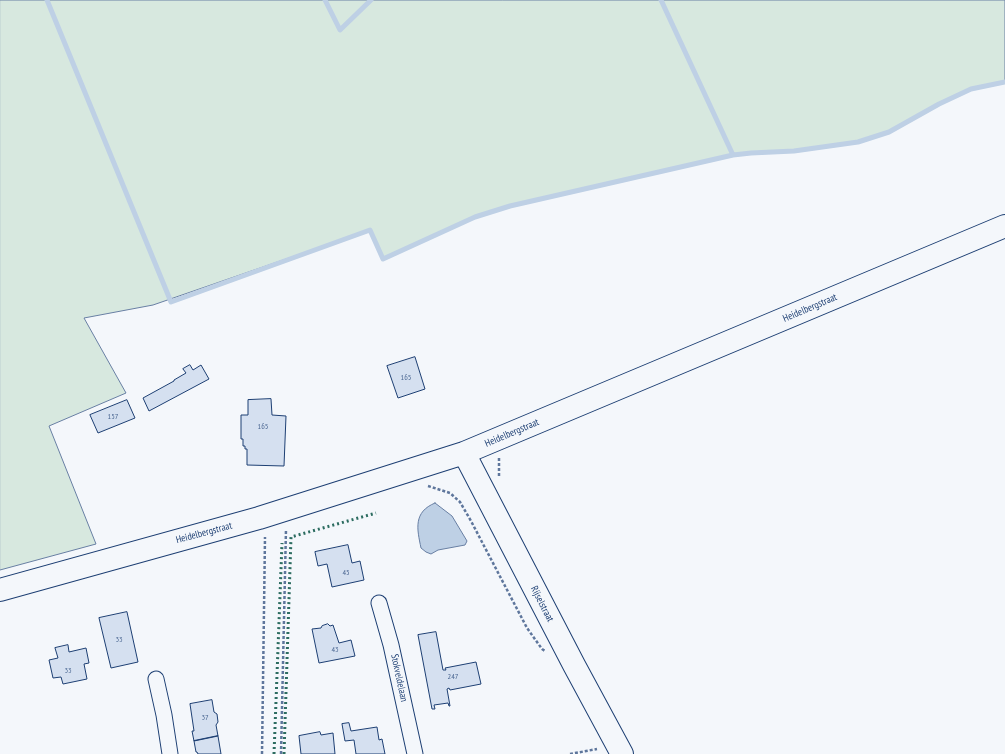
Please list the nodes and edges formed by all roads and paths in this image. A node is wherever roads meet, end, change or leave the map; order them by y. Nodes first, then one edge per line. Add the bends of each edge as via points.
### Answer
1 (1005, 226) edge
2 (464, 453) junction
3 (428, 486) dead end
4 (286, 529) dead end
5 (265, 537) dead end
6 (0, 590) edge
7 (379, 604) dead end
8 (548, 652) dead end
9 (156, 679) dead end
10 (619, 749) edge
11 (170, 754) edge
12 (262, 754) edge
13 (281, 754) edge
14 (415, 754) edge
15 (570, 754) edge

1 - 2 main road, Heidelbergstraat
2 - 6 main road, Heidelbergstraat via 259,518
2 - 10 main road, Rijselstraat
3 - 8 path via 450,493 460,502 527,628 542,649
4 - 13 path
5 - 12 path
7 - 14 street, Stokveldelaan via 391,645
9 - 11 street
10 - 15 path

